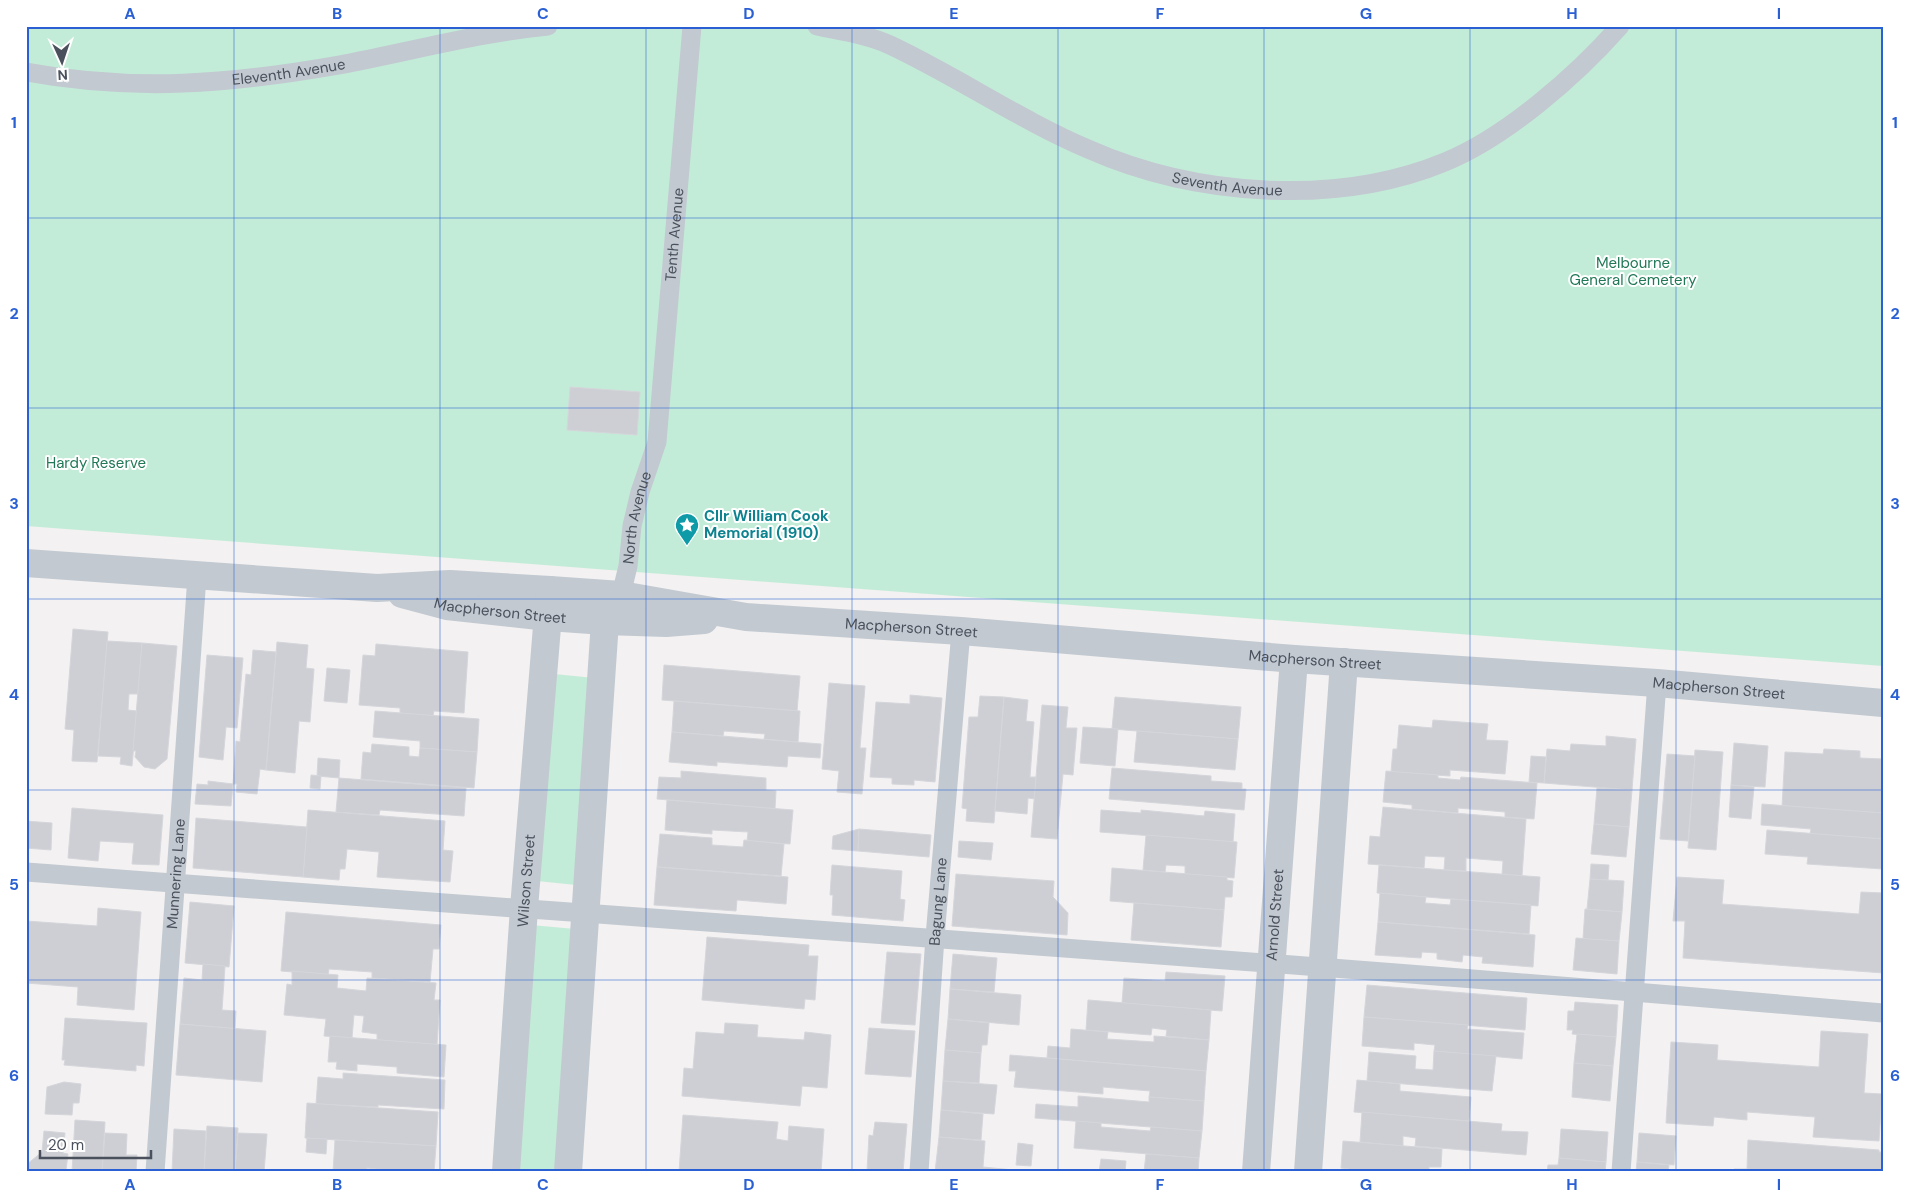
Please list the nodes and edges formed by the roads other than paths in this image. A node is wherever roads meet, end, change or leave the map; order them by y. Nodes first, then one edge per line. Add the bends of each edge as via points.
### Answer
1 (548, 26) edge
2 (692, 26) edge
3 (817, 26) edge
4 (1620, 26) edge
5 (26, 72) edge
6 (657, 442) joint
7 (26, 563) edge
8 (197, 576) junction
9 (377, 588) junction
10 (550, 590) junction
11 (621, 595) junction
12 (548, 617) junction
13 (746, 617) junction
14 (605, 621) junction
15 (961, 631) junction
16 (1294, 659) junction
17 (1344, 662) junction
18 (1657, 683) junction
19 (1883, 703) edge
20 (26, 872) edge
21 (175, 883) junction
22 (524, 908) junction
23 (586, 913) junction
24 (935, 937) junction
25 (1271, 964) junction
26 (1321, 968) junction
27 (1635, 991) junction
28 (1883, 1013) edge
29 (155, 1172) edge
30 (506, 1172) edge
31 (568, 1172) edge
32 (920, 1172) edge
33 (1256, 1172) edge
34 (1308, 1172) edge
35 (1621, 1172) edge

1 - 5 lane, Eleventh Avenue via 283,74 218,82 111,84
2 - 6 lane, Tenth Avenue
3 - 4 lane, Seventh Avenue via 889,45 1046,129 1131,165 1223,187 1307,190 1368,184 1410,175 1447,162 1486,141 1522,115
6 - 11 lane, North Avenue via 632,526
7 - 8 street, Macpherson Street
8 - 9 street, Macpherson Street
8 - 21 lane, Munnering Lane
9 - 10 street, Macpherson Street via 450,584
9 - 12 street, Macpherson Street via 447,606
10 - 11 street, Macpherson Street
10 - 12 street, Wilson Street
11 - 13 street, Macpherson Street
11 - 14 street
12 - 14 street, Macpherson Street
12 - 22 street, Wilson Street
13 - 14 street, Macpherson Street via 666,623
13 - 15 street, Macpherson Street
14 - 23 street
15 - 16 street, Macpherson Street
15 - 24 lane, Bagung Lane
16 - 17 street, Macpherson Street
16 - 25 street, Arnold Street
17 - 18 street, Macpherson Street
17 - 26 street
18 - 19 street, Macpherson Street
18 - 27 lane
20 - 21 lane
21 - 22 lane
21 - 29 lane, Munnering Lane
22 - 23 lane
22 - 30 street, Wilson Street
23 - 24 lane
23 - 31 street
24 - 25 lane
24 - 32 lane, Bagung Lane
25 - 26 lane
25 - 33 street, Arnold Street
26 - 27 lane
26 - 34 street
27 - 28 lane
27 - 35 lane

